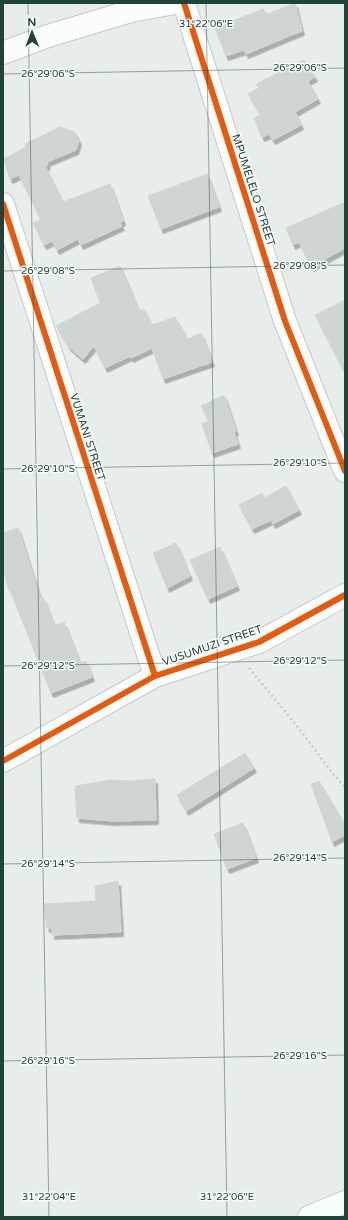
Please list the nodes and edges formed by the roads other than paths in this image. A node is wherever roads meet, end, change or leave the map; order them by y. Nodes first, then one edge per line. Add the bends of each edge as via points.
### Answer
1 (175, 3) edge
2 (184, 3) edge
3 (130, 7) edge
4 (3, 53) edge
5 (3, 204) edge
6 (345, 471) edge
7 (345, 595) edge
8 (155, 676) junction
9 (3, 761) edge
10 (345, 1202) edge
11 (308, 1217) edge

1 - 3 street
2 - 6 street, MPUMELELO STREET via 285,322
3 - 4 street
5 - 8 street, VUMANI STREET
7 - 8 street, VUSUMUZI STREET via 259,642
8 - 9 street, VUSUMUZI STREET
10 - 11 street

